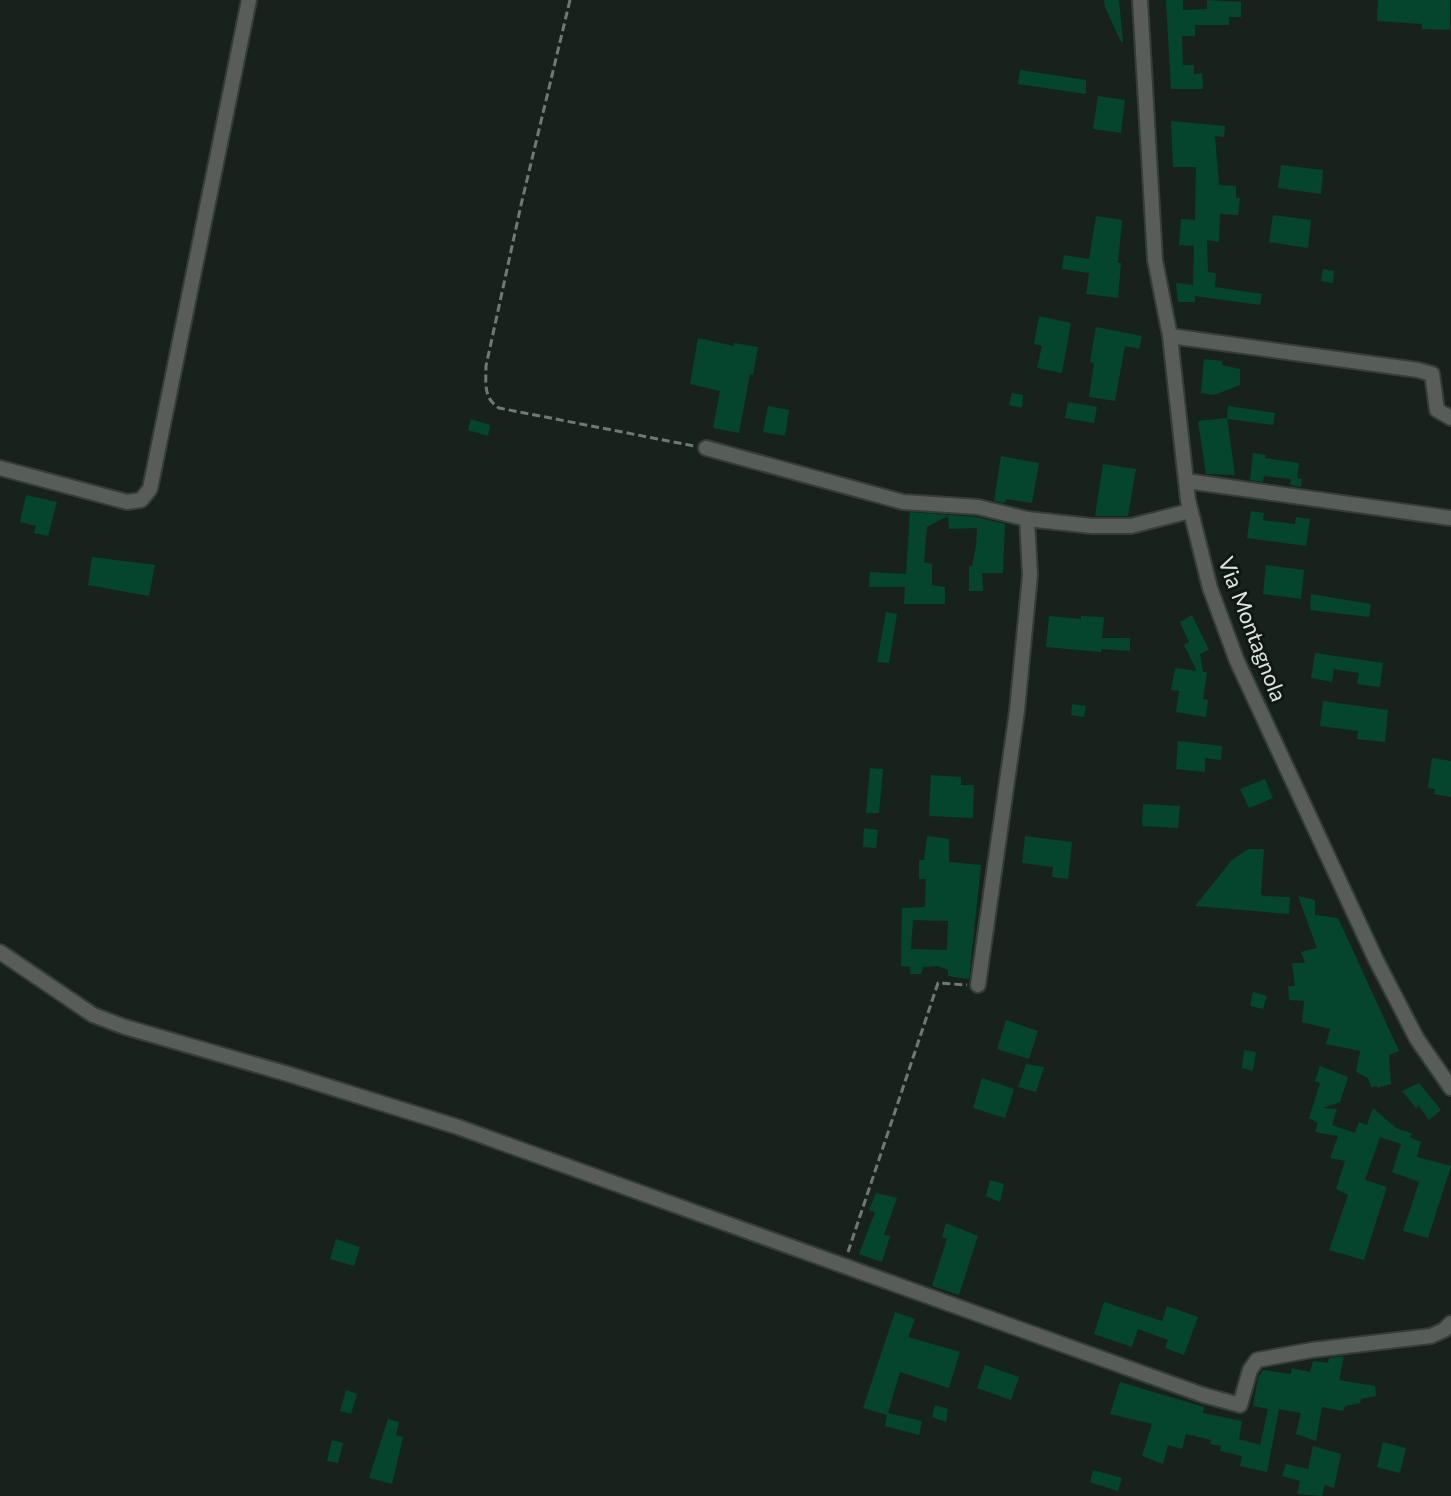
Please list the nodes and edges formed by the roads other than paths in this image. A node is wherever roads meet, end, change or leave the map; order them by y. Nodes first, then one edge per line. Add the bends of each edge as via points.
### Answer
1 (249, 0) edge
2 (1140, 0) edge
3 (1170, 336) junction
4 (1451, 418) edge
5 (706, 448) road end
6 (0, 468) edge
7 (1186, 481) junction
8 (1190, 511) junction
9 (1451, 518) edge
10 (1027, 519) junction
11 (0, 952) edge
12 (978, 985) road end
13 (1451, 1088) edge
14 (1451, 1323) edge

1 - 6 street via 150,489 141,500 127,502
2 - 3 street, Via Montagnola via 1155,260
3 - 4 street via 1432,374 1437,410
3 - 7 street, Via Montagnola
5 - 10 street via 903,502 978,507
7 - 8 street, Via Montagnola
7 - 9 street
8 - 10 street via 1131,526
8 - 13 street, Via Montagnola via 1237,661 1376,960 1417,1039
10 - 12 street via 1030,575 1019,696
11 - 14 street via 93,1015 125,1027 458,1127 1240,1405 1257,1360 1431,1336

